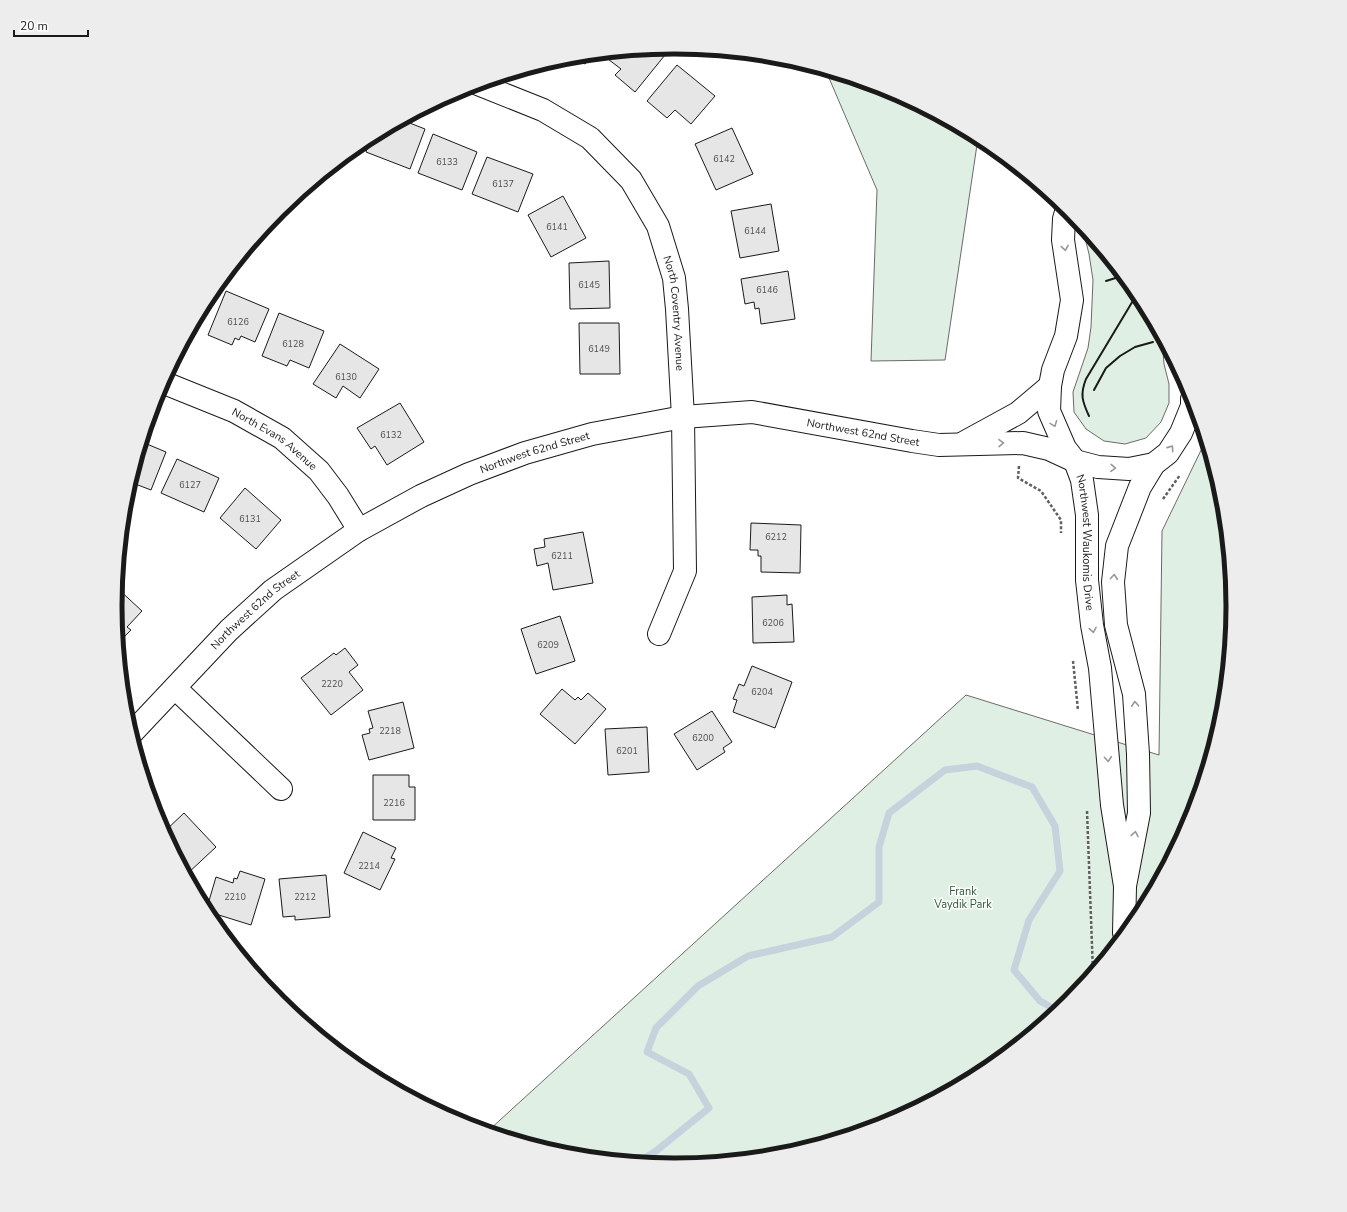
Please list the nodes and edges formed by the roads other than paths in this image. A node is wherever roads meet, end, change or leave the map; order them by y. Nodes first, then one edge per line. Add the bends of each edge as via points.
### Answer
1 (486, 87) edge
2 (1065, 217) edge
3 (168, 385) edge
4 (1050, 386) junction
5 (1190, 412) edge
6 (683, 417) junction
7 (962, 444) junction
8 (1075, 461) junction
9 (1154, 464) junction
10 (359, 530) junction
11 (659, 634) dead end
12 (175, 688) junction
13 (135, 729) edge
14 (281, 789) dead end
15 (1125, 886) junction
16 (1124, 924) edge

1 - 6 street, North Coventry Avenue via 543,110 590,138 631,180 658,226 674,278
2 -> 4 street, Northwest Waukomis Drive via 1063,240 1072,300 1066,336 1053,370
3 - 10 street, North Evans Avenue via 234,411 282,438 319,470
4 - 7 street, Northwest 62nd Street via 1018,413
4 -> 8 street, Northwest Waukomis Drive via 1049,411 1065,448
9 -> 5 street, Northwest Waukomis Drive via 1168,453 1181,433
6 - 7 street, Northwest 62nd Street via 752,412 912,441 939,445
6 - 10 street, Northwest 62nd Street via 592,434 525,453 421,496
6 - 11 street, North Coventry Avenue via 685,571
7 -> 8 street, Northwest 62nd Street via 1023,443 1049,449
8 -> 9 street, Northwest 62nd Street via 1098,467 1129,469
8 -> 15 street, Northwest Waukomis Drive via 1082,480 1087,515 1087,580 1100,668 1112,805
15 -> 9 street, Northwest Waukomis Drive via 1139,813 1138,754 1134,694 1116,625 1113,582 1117,546 1140,487
10 - 12 street, Northwest 62nd Street via 273,590 229,630
12 - 13 street, Northwest 62nd Street
12 - 14 street
15 - 16 street, Northwest Waukomis Drive

